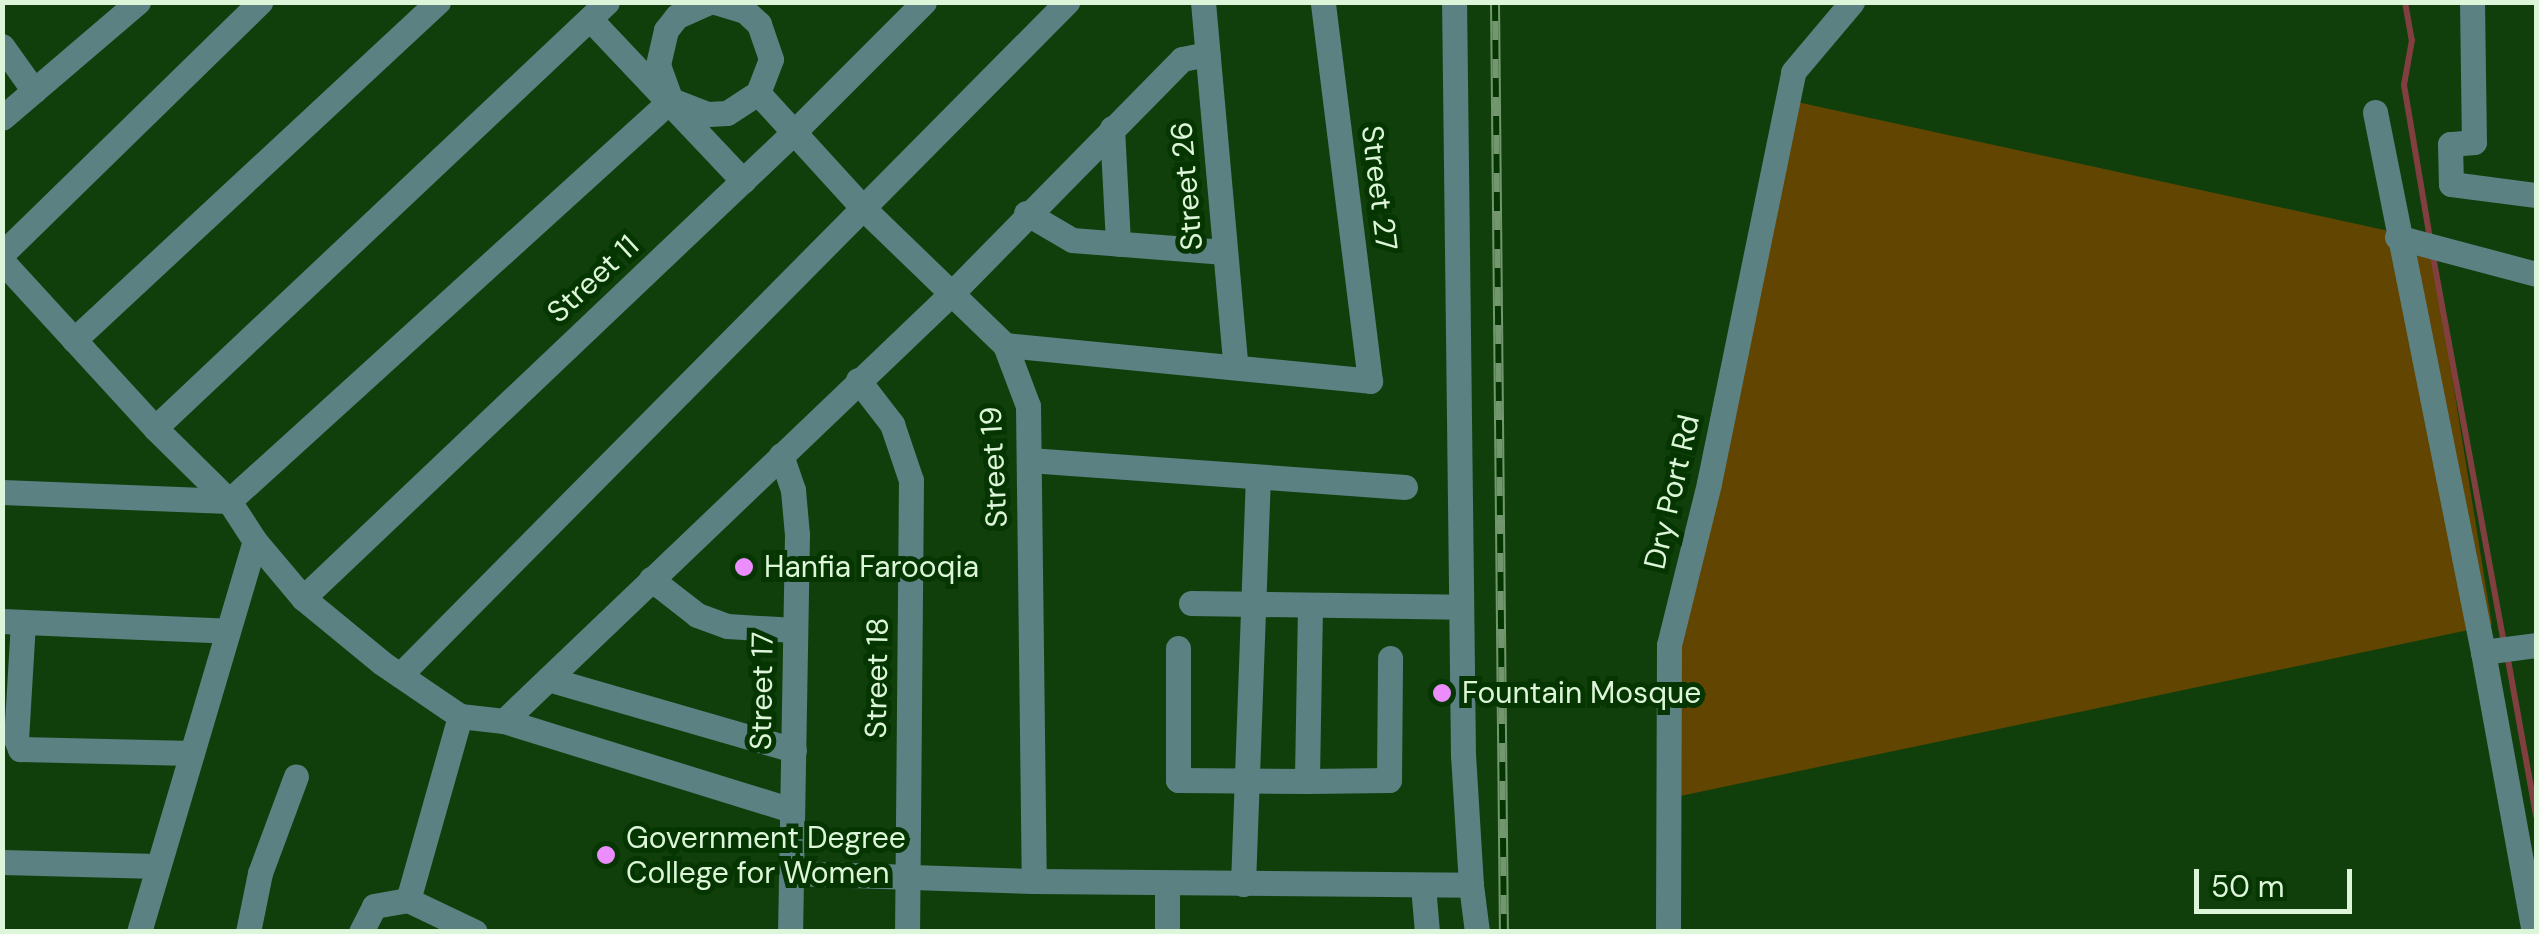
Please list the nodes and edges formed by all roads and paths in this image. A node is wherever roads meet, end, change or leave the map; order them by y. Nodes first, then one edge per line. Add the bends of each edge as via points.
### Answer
1 (138, 2) edge
2 (260, 2) edge
3 (438, 2) edge
4 (712, 2) edge
5 (924, 2) edge
6 (1068, 2) edge
7 (1203, 2) edge
8 (1323, 2) edge
9 (1454, 2) edge
10 (1852, 2) edge
11 (2472, 2) edge
12 (750, 7) edge
13 (671, 9) edge
14 (598, 11) edge
15 (2, 46) edge
16 (1208, 54) junction
17 (34, 91) junction
18 (758, 94) junction
19 (671, 100) junction
20 (2375, 112) dead end
21 (2, 118) edge
22 (1112, 128) junction
23 (793, 132) junction
24 (743, 181) junction
25 (2536, 196) edge
26 (862, 207) junction
27 (1026, 213) junction
28 (2404, 238) junction
29 (1118, 244) junction
30 (1225, 252) junction
31 (2, 258) edge
32 (2536, 274) edge
33 (954, 290) junction
34 (74, 340) junction
35 (1005, 344) junction
36 (1235, 364) junction
37 (858, 380) junction
38 (155, 428) junction
39 (780, 454) junction
40 (1029, 460) junction
41 (1258, 476) junction
42 (1404, 487) dead end
43 (2, 492) edge
44 (229, 501) junction
45 (255, 541) junction
46 (652, 579) junction
47 (303, 598) junction
48 (1191, 603) dead end
49 (1254, 605) junction
50 (1310, 606) junction
51 (1461, 608) junction
52 (13, 622) edge
53 (795, 630) junction
54 (228, 631) junction
55 (1178, 648) dead end
56 (2507, 649) edge
57 (1390, 658) dead end
58 (400, 676) junction
59 (548, 678) junction
60 (460, 716) junction
61 (504, 721) junction
62 (794, 750) junction
63 (192, 753) junction
64 (296, 776) dead end
65 (1247, 781) junction
66 (1307, 781) junction
67 (792, 810) junction
68 (2, 862) edge
69 (158, 866) junction
70 (791, 873) junction
71 (907, 876) junction
72 (1034, 881) junction
73 (1167, 883) junction
74 (1243, 884) junction
75 (1471, 885) junction
76 (1423, 886) junction
77 (408, 900) junction
78 (139, 932) edge
79 (248, 932) edge
80 (361, 932) edge
81 (474, 932) edge
82 (790, 932) edge
83 (907, 932) edge
84 (1167, 932) edge
85 (1427, 932) edge
86 (1477, 932) edge
87 (1668, 932) edge
88 (2534, 932) edge

1 - 17 street
2 - 31 street
3 - 34 street
4 - 12 street
4 - 13 street
5 - 23 street, Street 11
6 - 26 street
7 - 16 street, Street 26
8 - 36 street, Street 27 via 1370,381
9 - 51 street
10 - 87 street, Dry Port Rd via 1794,72 1669,646
11 - 25 street via 2474,142 2450,144 2451,184
12 - 18 street via 771,58
13 - 19 street via 658,65
14 - 19 street
14 - 38 street
15 - 17 street
16 - 22 street via 1182,59
16 - 30 street, Street 26
17 - 21 street
18 - 19 street via 726,113 708,114
18 - 23 street, Street 19
19 - 24 street
19 - 44 street
20 - 28 street
22 - 27 street
22 - 29 street
23 - 24 street, Street 11
23 - 26 street, Street 19
24 - 47 street, Street 11
26 - 33 street, Street 19
26 - 58 street
27 - 29 street via 1072,240
27 - 33 street
28 - 32 street
28 - 56 street
29 - 30 street
30 - 36 street, Street 26
31 - 34 street
33 - 35 street, Street 19
33 - 37 street
34 - 38 street
35 - 36 street
35 - 40 street, Street 19 via 1028,406
37 - 39 street
37 - 71 street, Street 18 via 892,424 911,480
38 - 44 street
39 - 46 street
39 - 53 street, Street 17 via 794,490
40 - 41 street
40 - 72 street, Street 19
41 - 42 street
41 - 49 street
43 - 44 street
44 - 45 street
45 - 47 street
45 - 54 street
46 - 53 street via 698,616 727,626
46 - 59 street
47 - 58 street
48 - 49 street
49 - 50 street
49 - 65 street
50 - 51 street
50 - 66 street
51 - 75 street
52 - 54 street
52 - 63 street via 20,750
53 - 62 street, Street 17
54 - 63 street
55 - 65 street via 1178,780
56 - 88 street
57 - 66 street via 1389,780
58 - 60 street
59 - 61 street
59 - 62 street
60 - 61 street
60 - 77 street
61 - 67 street
62 - 67 street, Street 17
63 - 69 street
64 - 79 street via 260,873
65 - 66 street
65 - 74 street
67 - 70 street, Street 17
68 - 69 street
69 - 78 street
70 - 71 street
70 - 82 street, Street 17
71 - 72 street
71 - 83 street, Street 18
72 - 73 street
73 - 74 street
73 - 84 street
74 - 76 street
75 - 76 street
75 - 86 street
76 - 85 street
77 - 80 street via 374,906
77 - 81 street

